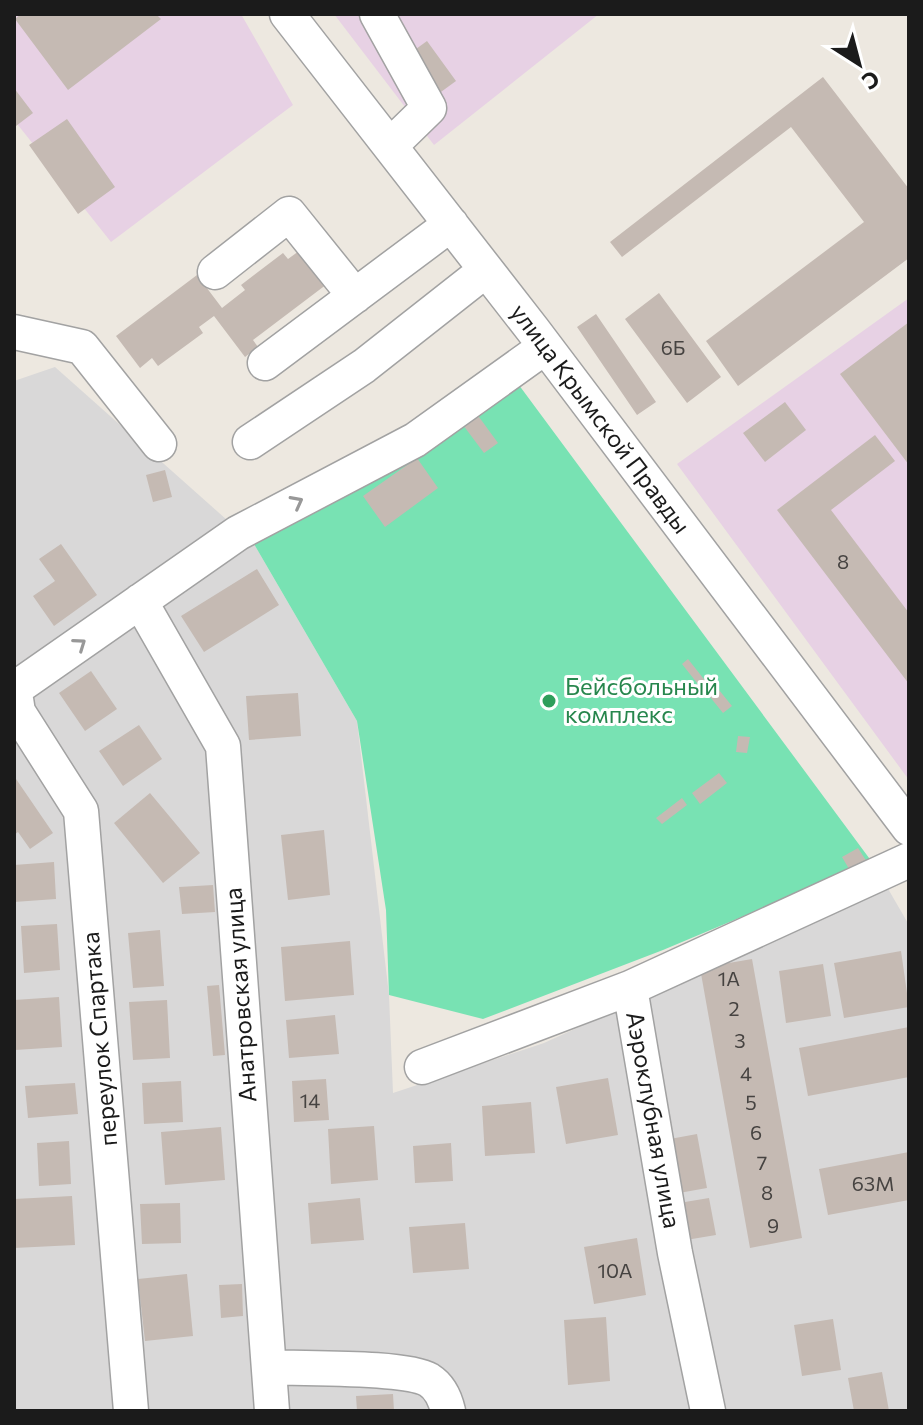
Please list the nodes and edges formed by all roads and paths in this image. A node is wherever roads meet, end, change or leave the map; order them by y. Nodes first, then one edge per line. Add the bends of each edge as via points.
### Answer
1 (287, 14) edge
2 (377, 14) edge
3 (390, 146) junction
4 (451, 224) junction
5 (486, 270) junction
6 (215, 272) dead end
7 (355, 296) junction
8 (14, 332) edge
9 (545, 347) junction
10 (265, 363) dead end
11 (250, 442) dead end
12 (159, 444) dead end
13 (140, 601) junction
14 (15, 687) edge
15 (909, 828) edge
16 (909, 860) edge
17 (630, 988) junction
18 (422, 1067) dead end
19 (270, 1367) junction
20 (131, 1411) edge
21 (272, 1411) edge
22 (448, 1411) edge
23 (708, 1411) edge

1 - 3 street, улица Крымской Правды
2 - 3 street via 429,108
3 - 4 street, улица Крымской Правды
4 - 5 street, улица Крымской Правды
4 - 7 street
5 - 9 street, улица Крымской Правды
5 - 11 street via 364,366
6 - 7 street via 289,214
7 - 10 street
8 - 12 street via 82,347
13 -> 9 street via 238,533 415,440
9 - 15 street, улица Крымской Правды
14 -> 13 street
13 - 19 street, Анатровская улица via 223,746
14 - 20 street, переулок Спартака via 18,712 81,811
16 - 17 street
17 - 18 street
17 - 23 street, Аэроклубная улица
19 - 21 street, Анатровская улица
19 - 22 street via 426,1378 439,1388

